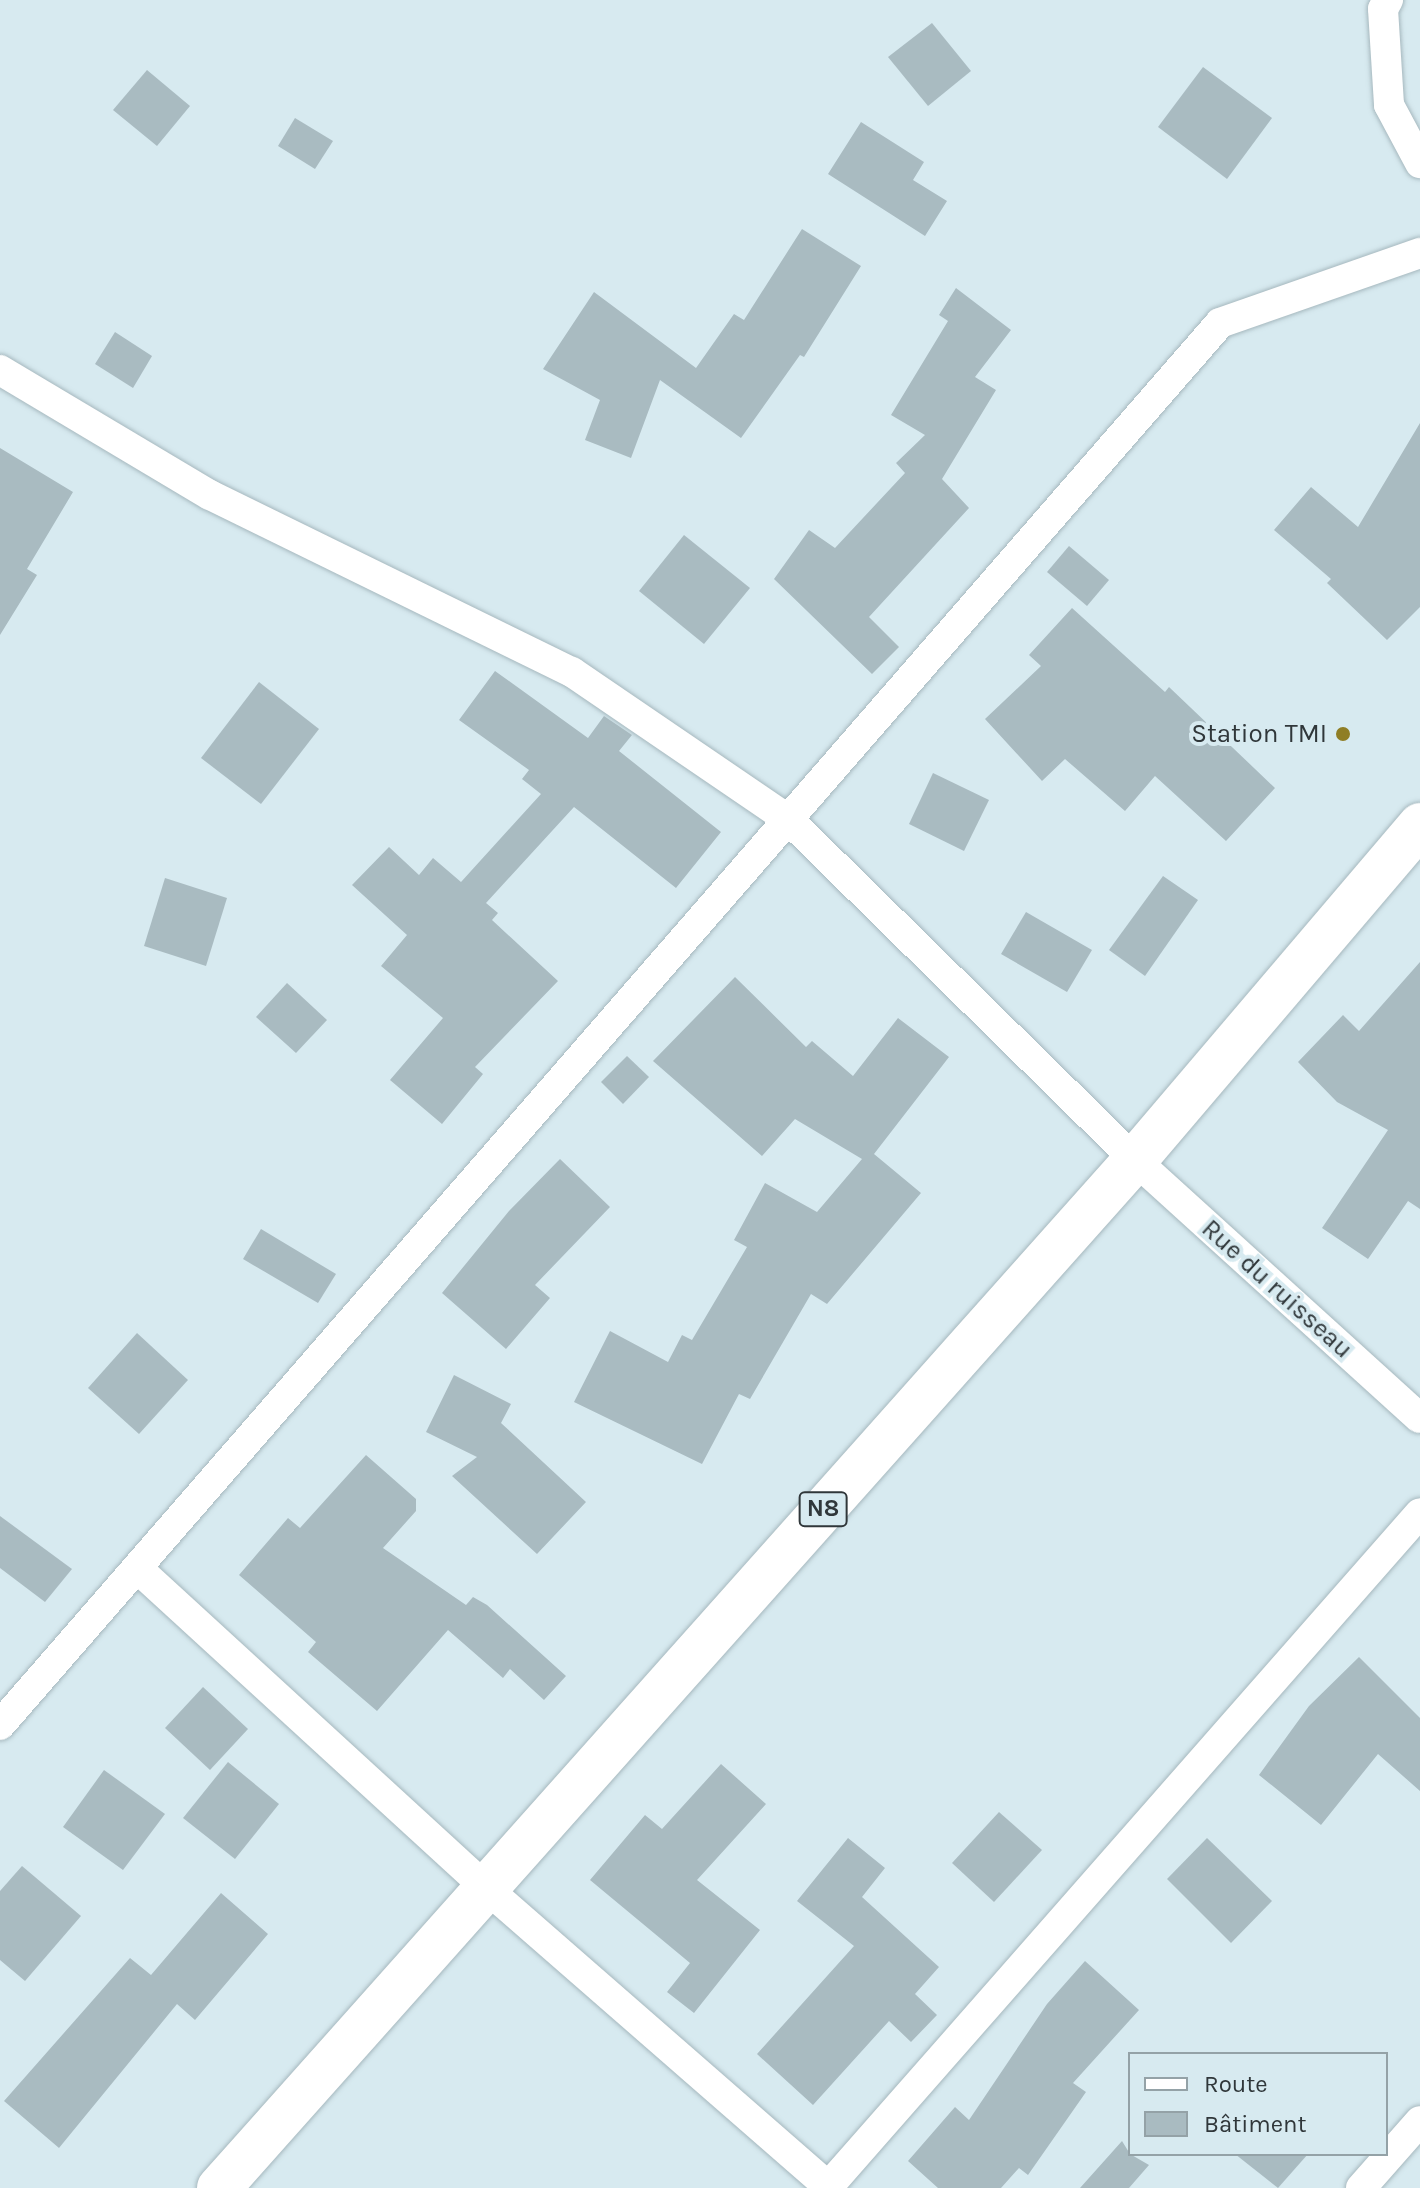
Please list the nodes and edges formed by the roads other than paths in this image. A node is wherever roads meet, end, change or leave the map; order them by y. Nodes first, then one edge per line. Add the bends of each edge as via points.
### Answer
1 (1388, 0) edge
2 (1420, 163) edge
3 (1420, 253) edge
4 (0, 370) edge
5 (789, 820) junction
6 (1420, 825) edge
7 (1135, 1160) junction
8 (1420, 1418) edge
9 (1420, 1513) edge
10 (137, 1568) junction
11 (0, 1725) edge
12 (485, 1887) junction
13 (1420, 2121) edge
14 (219, 2188) edge
15 (829, 2188) edge
16 (1361, 2188) edge

1 - 2 street via 1383,9 1389,105
3 - 5 street via 1220,323
4 - 5 street, Rue du ruisseau via 210,495 572,672
5 - 7 street, Rue du ruisseau
5 - 10 street
6 - 7 main road, N8
7 - 8 street, Rue du ruisseau
7 - 12 main road, N8
9 - 15 street
10 - 11 street
10 - 12 street
12 - 14 main road, N8
12 - 15 street
13 - 16 street

